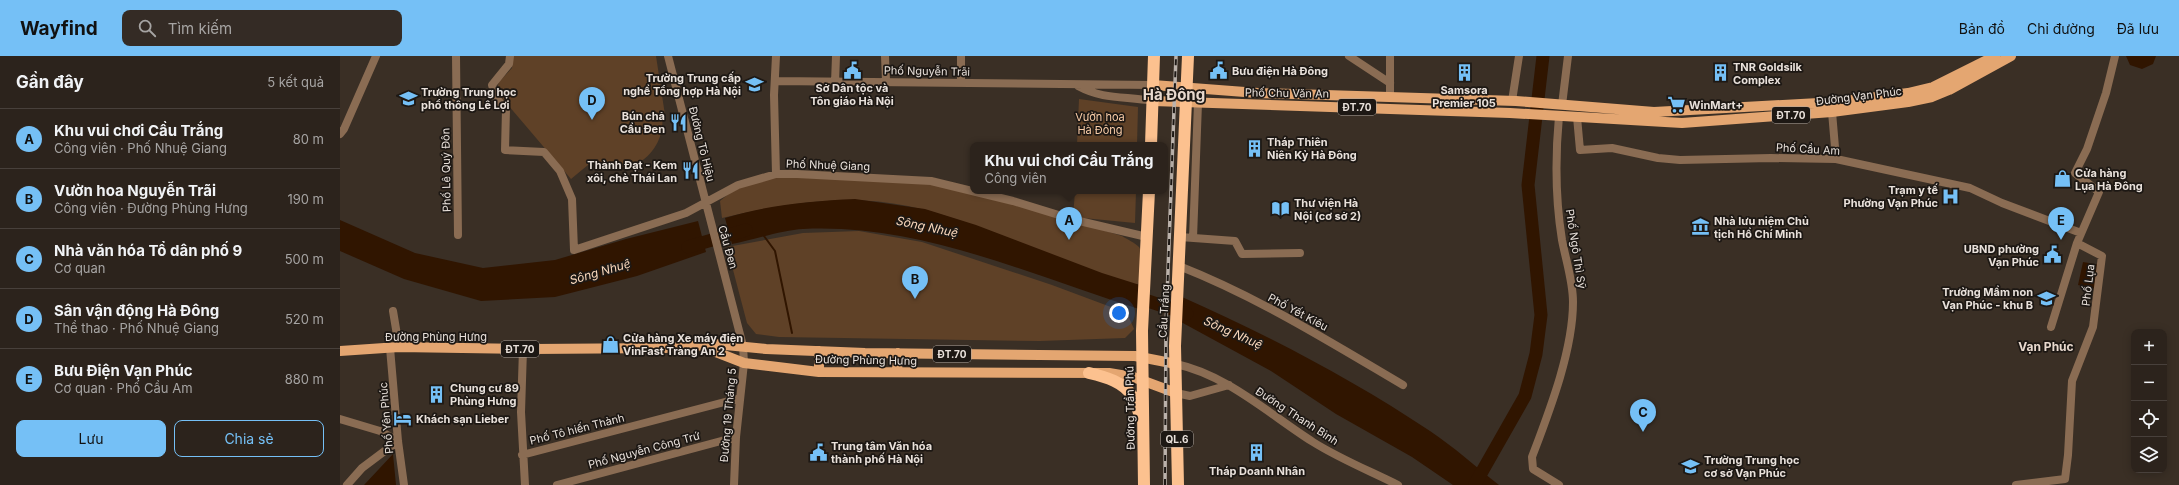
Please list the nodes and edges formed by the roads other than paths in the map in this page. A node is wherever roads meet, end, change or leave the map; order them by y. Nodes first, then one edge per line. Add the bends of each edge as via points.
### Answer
1 (376, 56) edge
2 (456, 56) edge
3 (510, 56) edge
4 (668, 56) edge
5 (776, 56) edge
6 (836, 56) edge
7 (885, 56) edge
8 (960, 56) edge
9 (1154, 56) edge
10 (1188, 56) edge
11 (1349, 56) edge
12 (1390, 56) edge
13 (1519, 56) edge
14 (1568, 56) edge
15 (1995, 56) edge
16 (2009, 56) edge
17 (2115, 56) edge
18 (1360, 59) edge
19 (775, 81) junction
20 (886, 81) junction
21 (960, 82) junction
22 (835, 83) junction
23 (1390, 83) junction
24 (1149, 85) junction
25 (1078, 86) junction
26 (1186, 89) junction
27 (1199, 90) junction
28 (1336, 95) junction
29 (1390, 97) junction
30 (1467, 99) junction
31 (1149, 100) junction
32 (1514, 101) junction
33 (1877, 101) junction
34 (1192, 103) junction
35 (1559, 104) junction
36 (1336, 106) junction
37 (1466, 112) junction
38 (1832, 112) junction
39 (1513, 113) junction
40 (1557, 116) junction
41 (1628, 116) junction
42 (1577, 117) junction
43 (340, 134) edge
44 (1151, 142) edge
45 (1836, 159) junction
46 (776, 174) junction
47 (970, 191) edge
48 (984, 194) edge
49 (1149, 194) edge
50 (705, 202) junction
51 (708, 214) joint
52 (2081, 233) junction
53 (458, 235) dead end
54 (1147, 237) junction
55 (1180, 237) junction
56 (1193, 238) junction
57 (2077, 243) junction
58 (1300, 253) dead end
59 (1179, 271) junction
60 (393, 311) dead end
61 (2051, 327) dead end
62 (1142, 331) joint
63 (699, 346) junction
64 (743, 346) junction
65 (394, 348) junction
66 (523, 349) junction
67 (340, 351) edge
68 (819, 351) junction
69 (898, 353) junction
70 (1143, 358) junction
71 (744, 363) junction
72 (1176, 364) junction
73 (819, 372) junction
74 (897, 372) junction
75 (1090, 373) junction
76 (1143, 381) junction
77 (1229, 385) junction
78 (1403, 385) dead end
79 (1176, 393) junction
80 (740, 398) junction
81 (340, 419) edge
82 (1144, 424) junction
83 (736, 437) junction
84 (398, 441) junction
85 (522, 455) junction
86 (347, 485) edge
87 (404, 485) edge
88 (525, 485) edge
89 (557, 485) edge
90 (734, 485) edge
91 (1144, 485) edge
92 (1178, 485) edge
93 (1398, 485) edge
94 (1559, 485) edge
95 (2016, 485) edge

1 - 43 street
2 - 53 street, Phố Lê Quý Đôn
3 - 50 street, Phố Nhuệ Giang via 509,64 492,85 496,98 506,109 505,150 544,152 560,171 572,199 574,250 686,213
4 - 50 street, Đường Tô Hiệu
5 - 19 street
6 - 22 street
7 - 20 street
8 - 21 street
9 - 24 highway
10 - 26 highway, QL.6
11 - 18 street
12 - 23 street
13 - 32 street
14 - 35 street
15 - 33 main road, Đường Vạn Phúc / ĐT.70 via 1933,87
16 - 33 main road, Đường Vạn Phúc / ĐT.70 via 1932,97
17 - 52 street via 2106,93 2087,149 2075,172 2099,190
18 - 23 street
19 - 22 street, Phố Nguyễn Trãi
19 - 46 street
20 - 21 street, Phố Nguyễn Trãi
20 - 22 street, Phố Nguyễn Trãi
21 - 25 street, Phố Nguyễn Trãi
23 - 29 street
24 - 25 street, Phố Nguyễn Trãi
24 - 26 main road, Phố Chu Văn An / ĐT.70
24 - 31 highway
25 - 31 street, Phố Nguyễn Trãi via 1093,94
26 - 27 main road, Phố Chu Văn An / ĐT.70
26 - 34 highway, QL.6
27 - 28 main road, Phố Chu Văn An / ĐT.70
27 - 34 main road
28 - 29 main road, Phố Chu Văn An / ĐT.70
28 - 36 main road
29 - 30 main road, Phố Chu Văn An / ĐT.70
30 - 32 main road, Phố Chu Văn An / ĐT.70
30 - 37 main road via 1471,105
31 - 34 main road, Phố Chu Văn An / ĐT.70
31 - 44 highway
32 - 35 main road, ĐT.70
32 - 39 main road via 1506,107
33 - 38 main road, Đường Vạn Phúc / ĐT.70
33 - 41 main road, Đường Vạn Phúc / ĐT.70 via 1654,112
34 - 36 main road, Phố Chu Văn An / ĐT.70
34 - 55 highway, QL.6
34 - 56 street
35 - 41 main road, Đường Vạn Phúc / ĐT.70
36 - 37 main road, Phố Chu Văn An / ĐT.70
37 - 39 main road, Phố Chu Văn An / ĐT.70
38 - 41 main road, Đường Vạn Phúc / ĐT.70 via 1682,123
38 - 45 street
39 - 40 main road, ĐT.70
40 - 42 main road, Đường Vạn Phúc / ĐT.70
40 - 94 street, Phố Ngô Thì Sỹ via 1556,189 1573,303 1560,375 1532,457 1533,469
41 - 42 main road, Đường Vạn Phúc / ĐT.70
42 - 45 street, Phố Cầu Am via 1580,150 1612,148 1680,160
45 - 52 street, Phố Cầu Am via 1965,187
46 - 47 street, Phố Nhuệ Giang via 931,181
46 - 50 street, Phố Nhuệ Giang via 738,185
48 - 54 street, Phố Nhuệ Giang
49 - 54 highway, Cầu Trắng
50 - 51 street, Đường Tô Hiệu
51 - 64 street, Cầu Đen
52 - 57 street
54 - 62 highway, Cầu Trắng
55 - 56 street
55 - 59 highway, QL.6
56 - 58 street via 1235,241 1242,254
57 - 61 street
57 - 95 street, Phố Lụa via 2102,256 2093,327 2072,381 2065,479
59 - 72 highway, Cầu Trắng / QL.6
59 - 78 street, Phố Yết Kiêu via 1219,284 1312,331
60 - 65 street, Phố Yên Phúc
62 - 70 highway, Đường Trần Phú
63 - 64 main road, Đường Phùng Hưng / ĐT.70
63 - 66 main road, Đường Phùng Hưng / ĐT.70
63 - 71 main road, Đường Phùng Hưng / ĐT.70
64 - 68 main road, Đường Phùng Hưng / ĐT.70
64 - 71 street, Đường 19 Tháng 5
65 - 66 main road, Đường Phùng Hưng / ĐT.70
65 - 67 main road, Đường Phùng Hưng / ĐT.70
65 - 84 street, Phố Yên Phúc
66 - 85 street, Phố Tô hiến Thành
68 - 69 main road, Đường Phùng Hưng / ĐT.70
68 - 73 main road
69 - 70 main road, Đường Phùng Hưng / ĐT.70 via 1079,354
69 - 74 main road
70 - 72 main road, Đường Phùng Hưng / ĐT.70
70 - 76 highway, Đường Trần Phú
71 - 73 main road, Đường Phùng Hưng / ĐT.70
71 - 80 street, Đường 19 Tháng 5
72 - 77 street, Đường Thanh Bình via 1191,367
72 - 79 highway, QL.6
73 - 74 main road, Đường Phùng Hưng / ĐT.70
74 - 75 main road, Đường Phùng Hưng / ĐT.70
75 - 76 main road, Đường Phùng Hưng / ĐT.70 via 1109,373
75 - 82 highway via 1110,378 1130,392
76 - 79 main road, Đường Phùng Hưng / ĐT.70
76 - 82 highway, Đường Trần Phú
77 - 79 street via 1190,396
77 - 93 street, Đường Thanh Bình via 1324,448
79 - 92 highway, QL.6
80 - 83 street, Đường 19 Tháng 5
80 - 85 street, Phố Tô hiến Thành
81 - 84 street via 380,431
82 - 91 highway, Đường Trần Phú
83 - 89 street, Phố Nguyễn Công Trứ
83 - 90 street, Đường 19 Tháng 5
84 - 86 street via 362,468
84 - 87 street, Phố Yên Phúc
85 - 88 street

